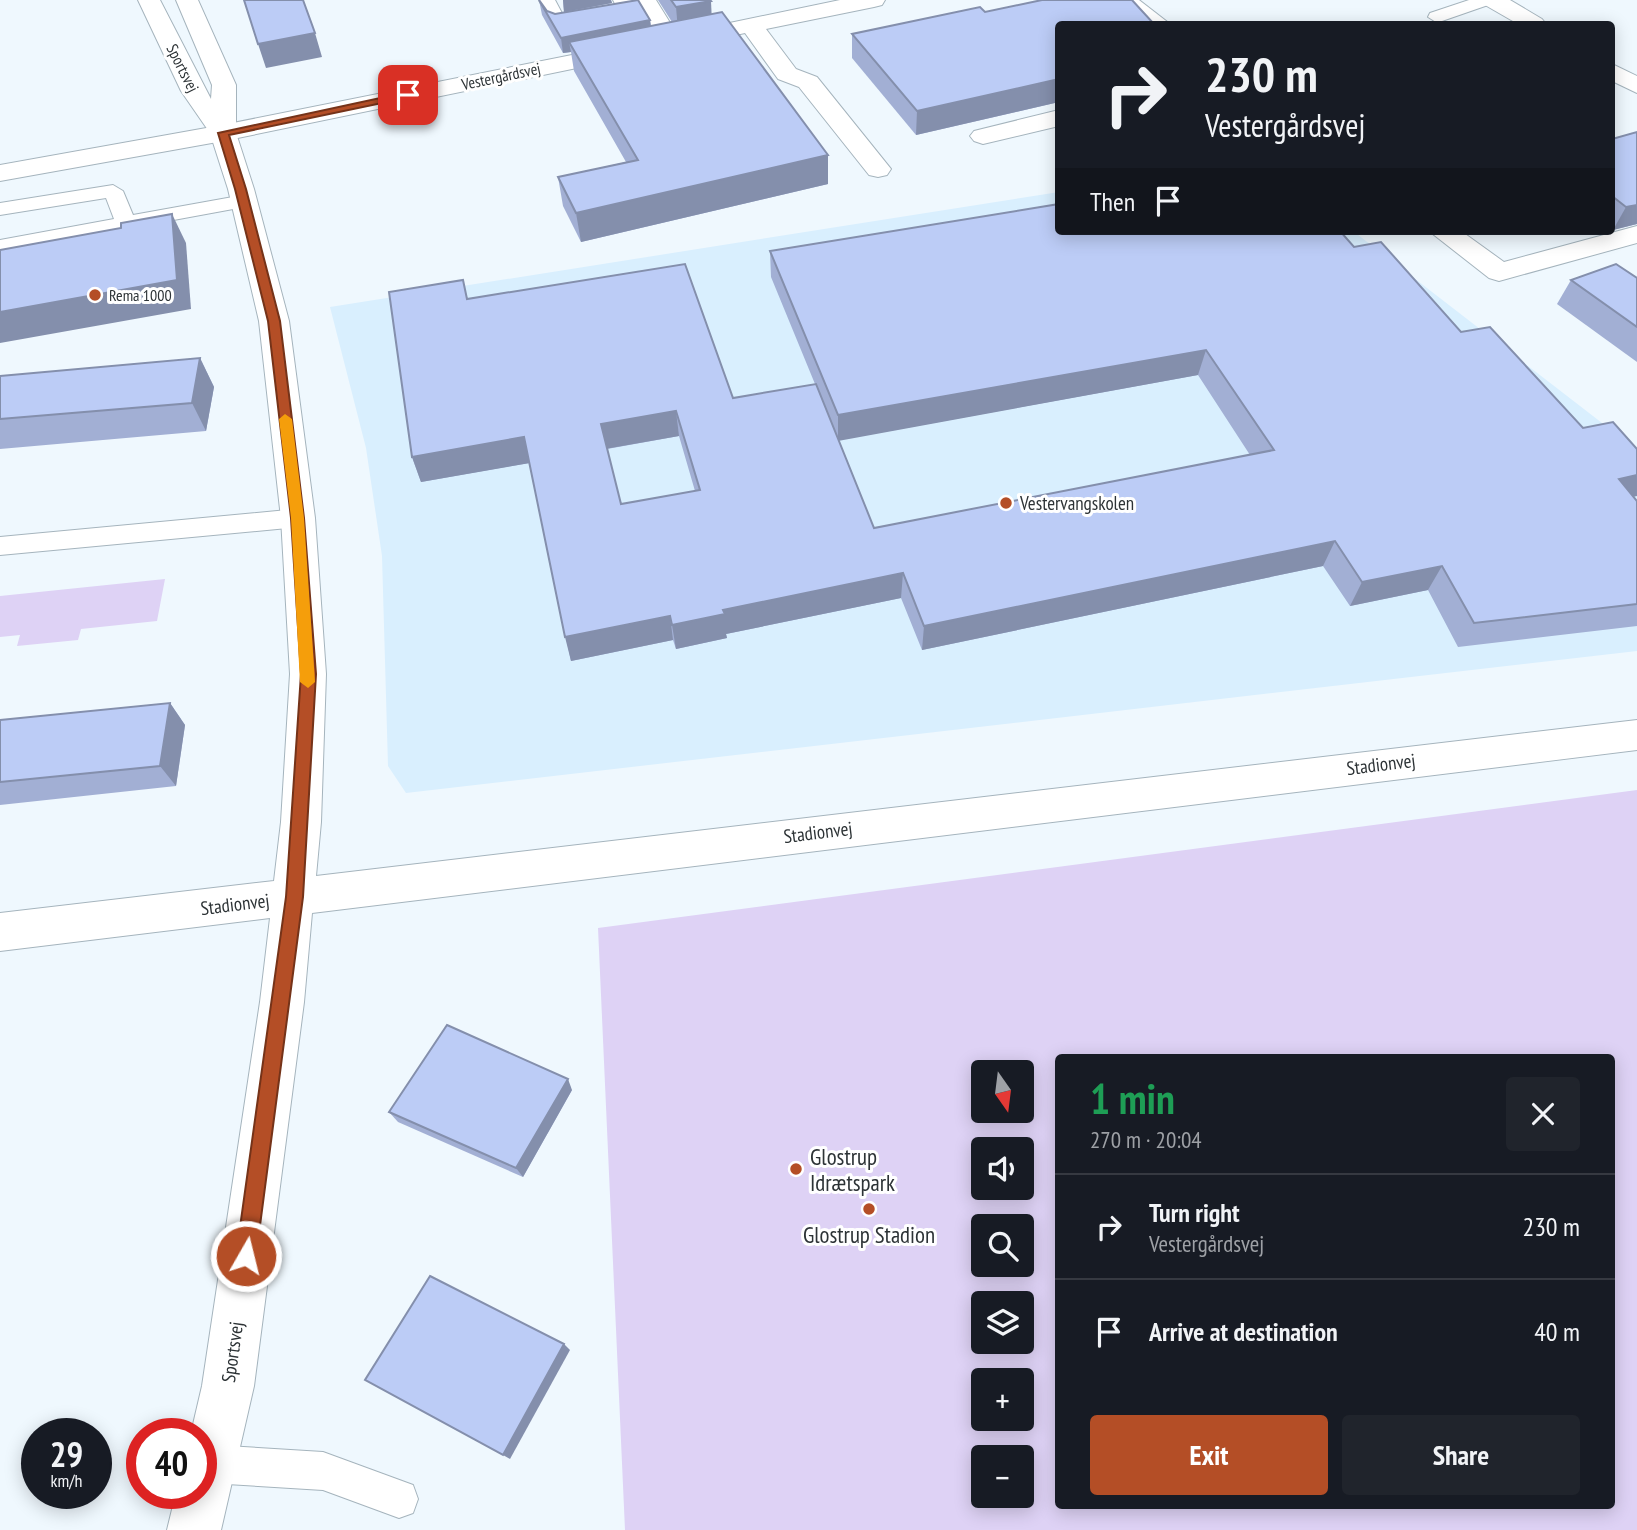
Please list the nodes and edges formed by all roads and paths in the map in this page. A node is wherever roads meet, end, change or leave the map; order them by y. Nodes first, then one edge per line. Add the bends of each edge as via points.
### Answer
1 (149, 0) edge
2 (187, 0) edge
3 (547, 0) edge
4 (874, 0) edge
5 (1124, 0) edge
6 (1485, 0) edge
7 (1493, 0) edge
8 (626, 4) edge
9 (1436, 17) dead end
10 (1154, 21) edge
11 (1529, 21) edge
12 (751, 25) junction
13 (671, 42) junction
14 (1615, 73) edge
15 (1637, 86) edge
16 (1055, 119) edge
17 (223, 133) junction
18 (983, 136) dead end
19 (878, 169) dead end
20 (0, 173) edge
21 (244, 201) junction
22 (0, 209) edge
23 (126, 223) junction
24 (1637, 234) edge
25 (1448, 235) edge
26 (0, 246) edge
27 (298, 518) junction
28 (0, 546) edge
29 (1637, 735) edge
30 (295, 897) junction
31 (0, 932) edge
32 (217, 1434) edge
33 (217, 1464) edge
34 (400, 1499) dead end
35 (199, 1509) edge
36 (194, 1530) edge

1 - 17 street, Sportsvej via 192,91
2 - 17 street, Sportsvej via 224,85
3 - 8 lane via 558,21
4 - 12 street, Vestergårdsvej
5 - 10 street
6 - 9 lane
7 - 11 street
8 - 13 street via 647,4
12 - 13 street, Vestergårdsvej
12 - 19 street via 787,74 808,82
13 - 17 street, Vestergårdsvej
14 - 15 street
16 - 18 street
17 - 20 street, Vestergårdsvej
17 - 21 street, Sportsvej
21 - 23 lane
21 - 27 street, Sportsvej via 274,321
22 - 23 lane via 113,191
23 - 26 lane
24 - 25 street via 1499,272
27 - 28 lane
27 - 30 street, Sportsvej via 308,674
29 - 30 street, Stadionvej
30 - 31 street, Stadionvej
30 - 32 street, Sportsvej via 228,1386
33 - 34 lane via 323,1471
35 - 36 street, Sportsvej

